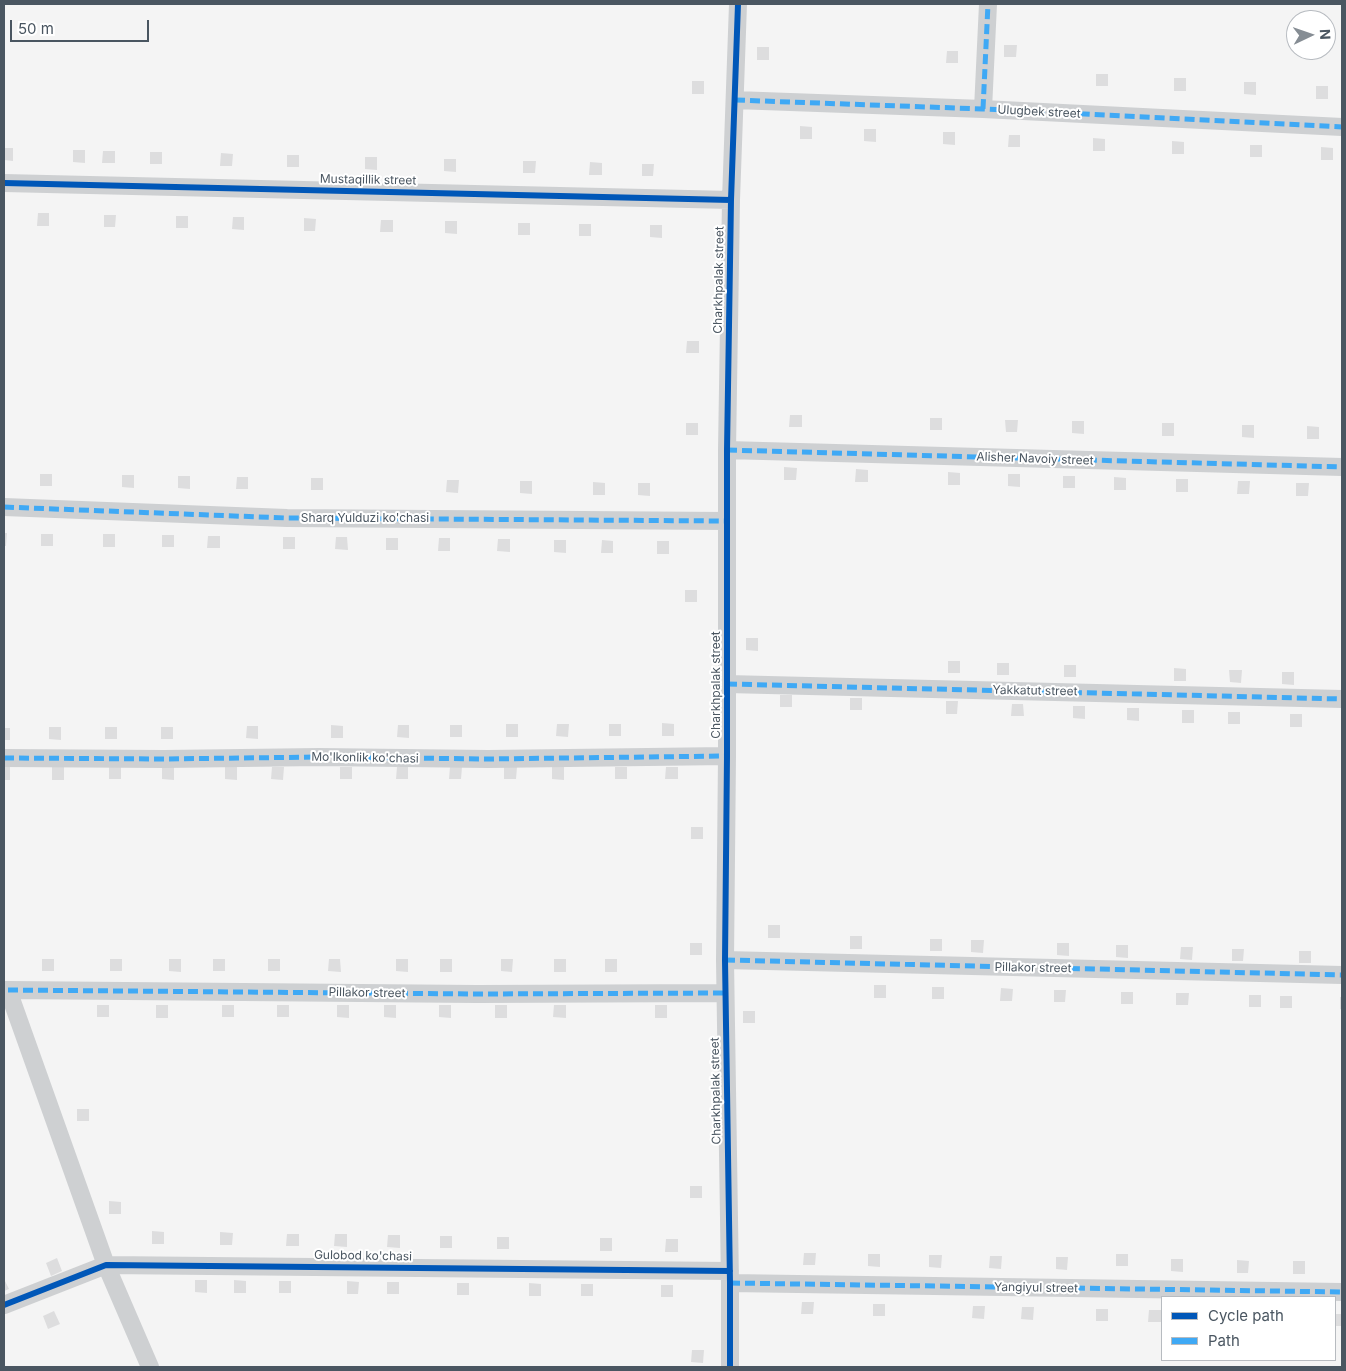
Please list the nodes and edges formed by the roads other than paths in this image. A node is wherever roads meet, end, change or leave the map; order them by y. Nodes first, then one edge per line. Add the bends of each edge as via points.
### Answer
1 (738, 4) edge
2 (988, 4) edge
3 (735, 100) junction
4 (983, 109) junction
5 (1342, 127) edge
6 (4, 183) edge
7 (731, 200) junction
8 (728, 450) junction
9 (1342, 467) edge
10 (4, 506) edge
11 (727, 521) junction
12 (727, 684) junction
13 (1342, 699) edge
14 (727, 756) junction
15 (4, 758) edge
16 (724, 960) junction
17 (1342, 975) edge
18 (6, 990) edge
19 (725, 993) junction
20 (106, 1265) junction
21 (730, 1277) junction
22 (1342, 1292) edge
23 (4, 1305) edge
24 (150, 1367) edge
25 (730, 1367) edge

1 - 3 street, Charkhpalak street
2 - 4 street
3 - 4 street, Ulugbek street
3 - 7 street, Charkhpalak street
4 - 5 street, Ulugbek street
6 - 7 street, Mustaqillik street
7 - 8 street, Charkhpalak street
8 - 9 street, Alisher Navoiy street
8 - 11 street, Charkhpalak street
10 - 11 street, Sharq Yulduzi ko'chasi via 287,518
11 - 12 street, Charkhpalak street
12 - 13 street, Yakkatut street
12 - 14 street, Charkhpalak street
14 - 15 street, Mo'lkonlik ko'chasi
14 - 16 street, Charkhpalak street
16 - 17 street, Pillakor street
16 - 19 street, Charkhpalak street
18 - 19 street, Pillakor street
18 - 20 street
19 - 21 street, Charkhpalak street
20 - 21 street, Gulobod ko'chasi
20 - 23 street, Gulobod ko'chasi
20 - 24 street
21 - 22 street, Yangiyul street
21 - 25 street, Charkhpalak street

